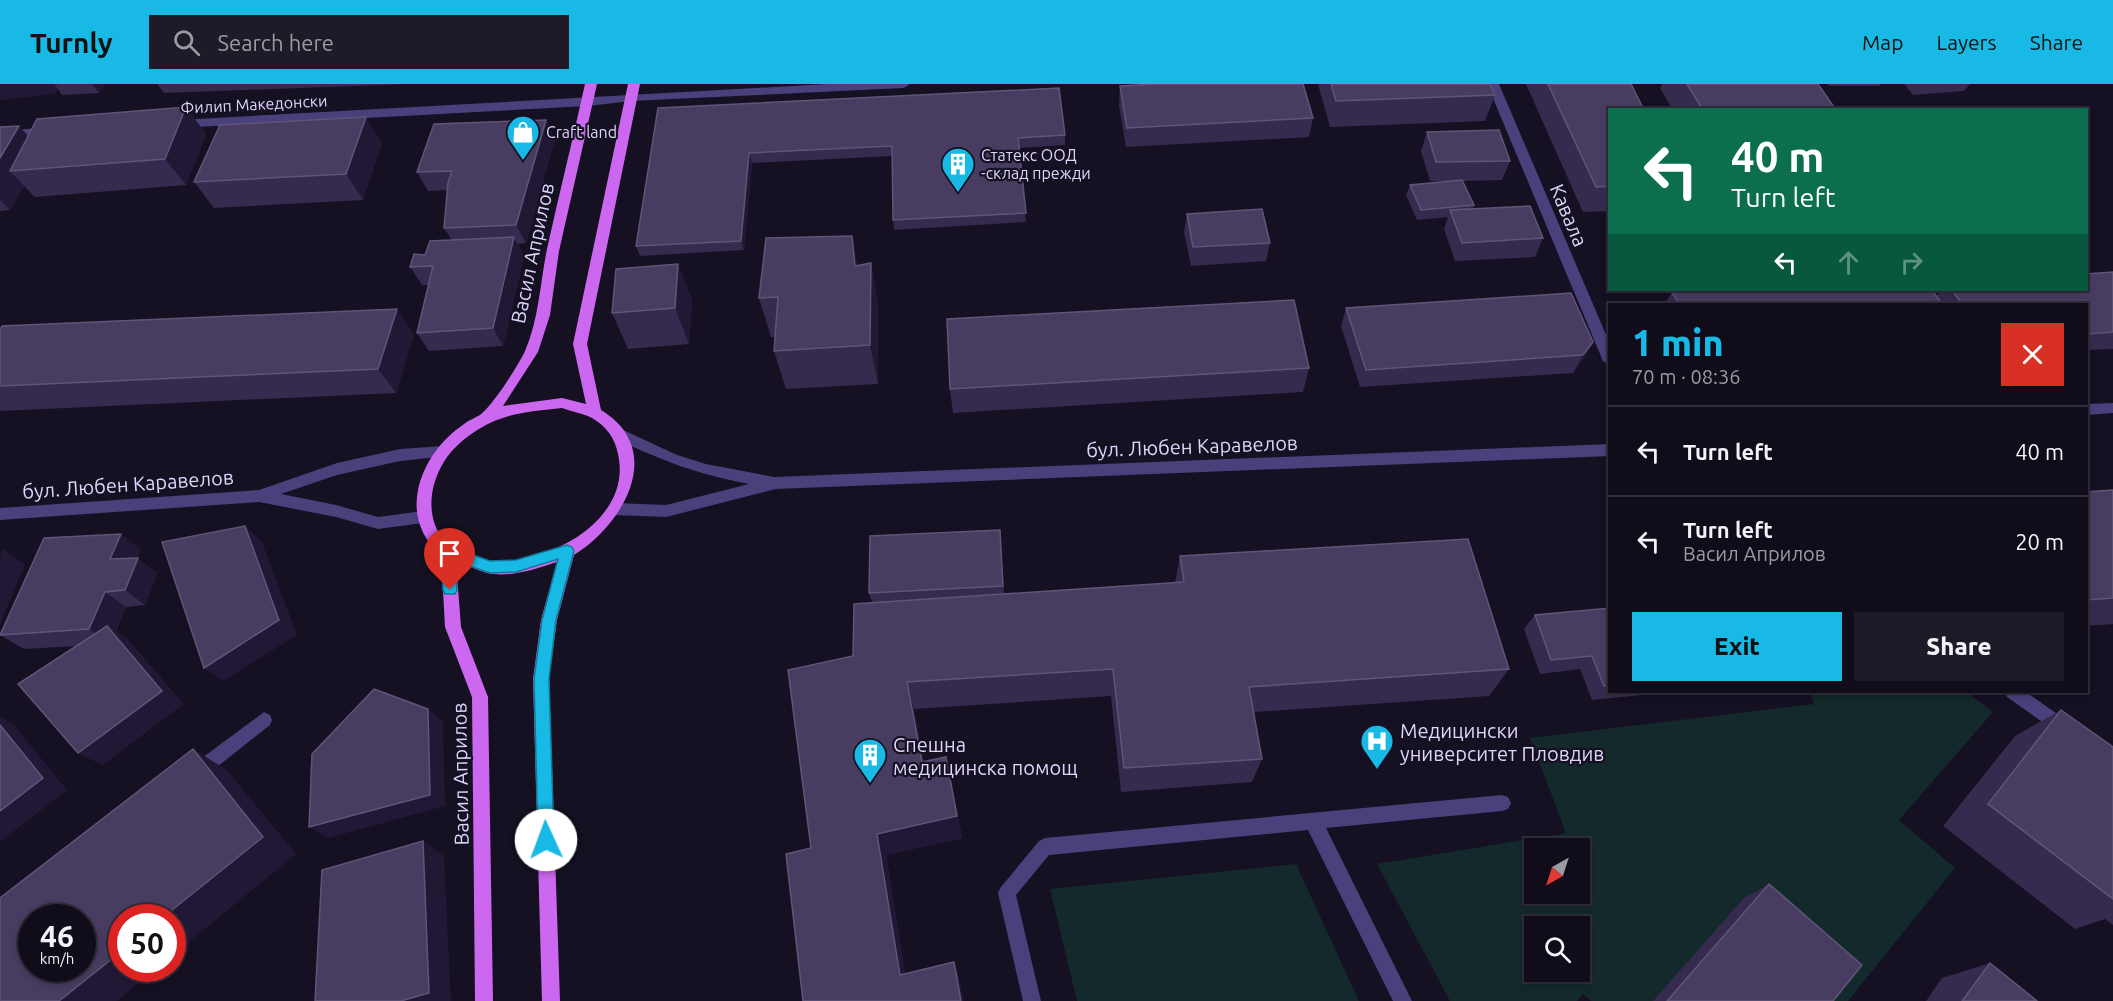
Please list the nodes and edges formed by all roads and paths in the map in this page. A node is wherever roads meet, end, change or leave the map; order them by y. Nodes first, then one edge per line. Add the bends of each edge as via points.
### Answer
1 (591, 84) edge
2 (904, 84) edge
3 (1493, 84) edge
4 (632, 91) edge
5 (588, 102) junction
6 (166, 125) edge
7 (59, 131) edge
8 (0, 134) edge
9 (1608, 356) edge
10 (2113, 408) edge
11 (2088, 411) edge
12 (595, 413) junction
13 (485, 419) junction
14 (619, 434) junction
15 (1608, 450) edge
16 (443, 452) junction
17 (776, 483) junction
18 (259, 496) junction
19 (615, 509) junction
20 (0, 514) edge
21 (423, 517) junction
22 (567, 551) junction
23 (448, 552) junction
24 (2014, 693) edge
25 (264, 720) dead end
26 (2077, 736) edge
27 (188, 779) edge
28 (1502, 803) dead end
29 (1313, 821) junction
30 (484, 1001) edge
31 (552, 1001) edge
32 (1032, 1001) edge
33 (1403, 1001) edge

1 - 5 main road, Васил Априлов
2 - 4 street, Филип Македонски
3 - 9 street, Кавала
4 - 5 street, Филип Македонски
4 - 12 main road via 580,344
5 - 6 street, Филип Македонски
5 - 13 main road, Васил Априлов via 553,251 543,315 531,352
7 - 8 street
10 - 11 street
12 - 13 main road via 562,404 523,405
12 - 14 main road
13 - 16 main road
14 - 17 street, бул. Любен Каравелов via 689,465
14 - 19 main road via 628,457 627,482
15 - 17 street, бул. Любен Каравелов
16 - 18 street, бул. Любен Каравелов via 400,455 337,469
16 - 21 main road via 425,484
17 - 19 street, бул. Любен Каравелов via 666,511
18 - 20 street, бул. Любен Каравелов
18 - 21 street, бул. Любен Каравелов via 378,523
19 - 22 main road via 594,532
21 - 23 main road via 432,537
22 - 23 main road via 516,566 490,567
22 - 31 main road via 549,620 541,679
23 - 30 main road, Васил Априлов via 453,627 480,697
24 - 26 street
25 - 27 street
28 - 29 street
29 - 32 street via 1045,847 1007,893
29 - 33 street

